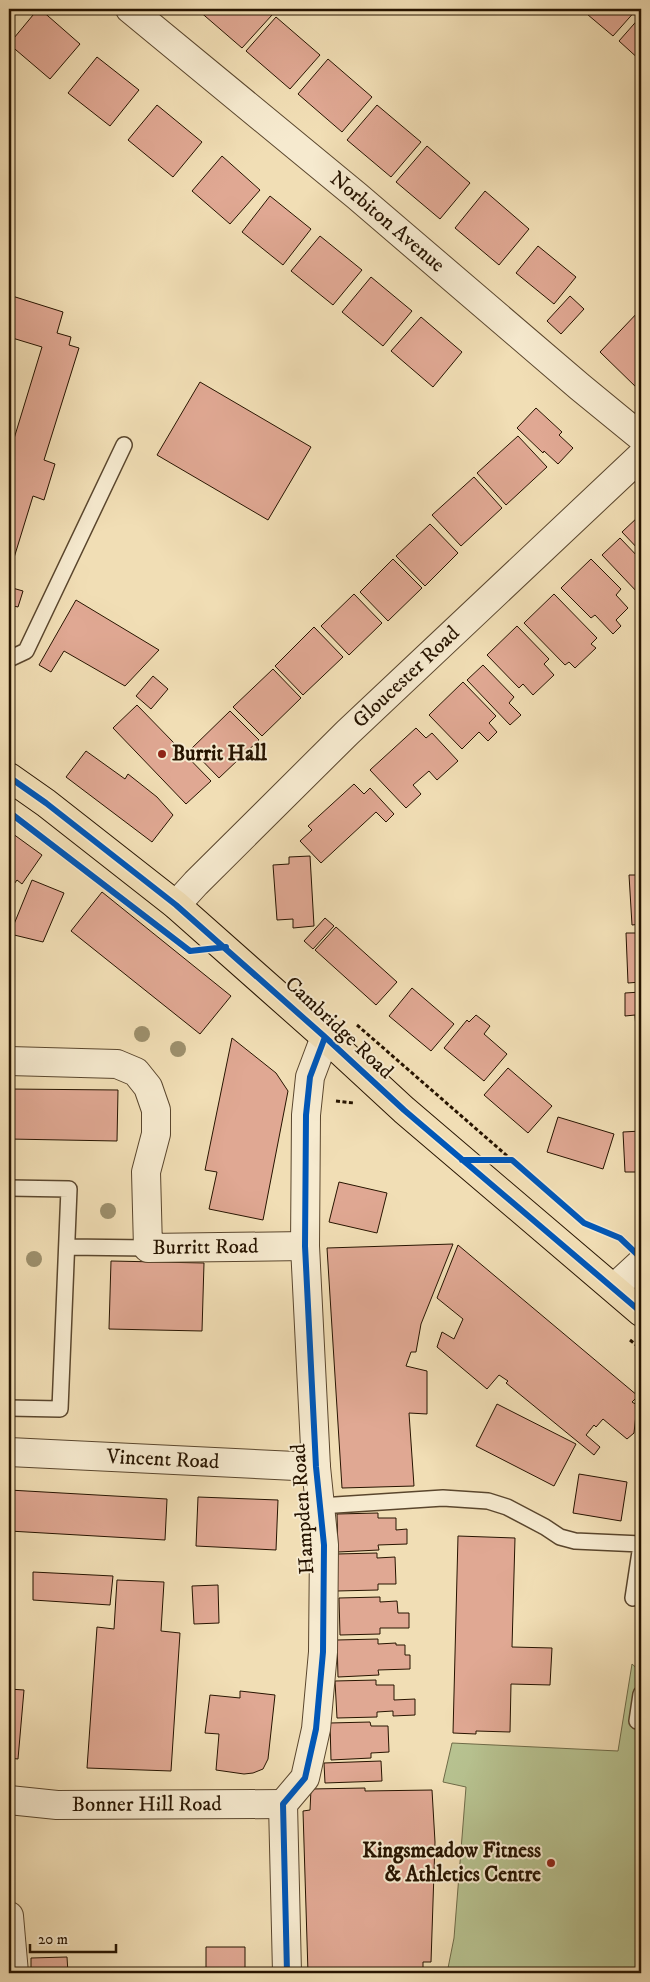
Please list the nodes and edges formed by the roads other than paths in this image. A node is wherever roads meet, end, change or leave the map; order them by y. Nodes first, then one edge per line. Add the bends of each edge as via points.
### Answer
1 (130, 9) edge
2 (641, 437) edge
3 (124, 445) dead end
4 (641, 456) edge
5 (9, 659) edge
6 (9, 777) edge
7 (176, 905) junction
8 (325, 1036) junction
9 (9, 1061) edge
10 (9, 1188) edge
11 (305, 1246) junction
12 (67, 1247) junction
13 (148, 1248) junction
14 (634, 1254) edge
15 (614, 1288) junction
16 (641, 1312) edge
17 (9, 1408) edge
18 (9, 1452) edge
19 (316, 1467) junction
20 (320, 1506) junction
21 (641, 1545) edge
22 (633, 1598) dead end
23 (641, 1694) edge
24 (637, 1721) dead end
25 (9, 1800) edge
26 (283, 1804) junction
27 (9, 1916) edge
28 (14, 1973) edge
29 (287, 1973) edge

1 - 2 street, Norbiton Avenue
3 - 5 lane via 26,651
4 - 7 street, Gloucester Road via 347,734
6 - 7 main road, Cambridge Road
7 - 8 main road, Cambridge Road
8 - 11 street, Hampden Road via 310,1077 306,1115
8 - 15 main road, Cambridge Road via 404,1110
9 - 13 street, Burritt Road via 117,1064 136,1072 148,1087 156,1110 156,1134 146,1172
10 - 12 lane via 69,1189
11 - 13 street, Burritt Road
11 - 19 street, Hampden Road
12 - 13 lane
12 - 17 lane via 60,1409
14 - 15 street
15 - 16 main road, Cambridge Road
18 - 19 street, Vincent Road
19 - 20 street, Hampden Road
20 - 21 lane via 443,1498 488,1501 507,1507 560,1537
20 - 26 street, Hampden Road via 324,1545 323,1652 316,1729 305,1778
21 - 22 lane
23 - 24 lane
25 - 26 street, Bonner Hill Road via 57,1805
26 - 29 street
27 - 28 street

